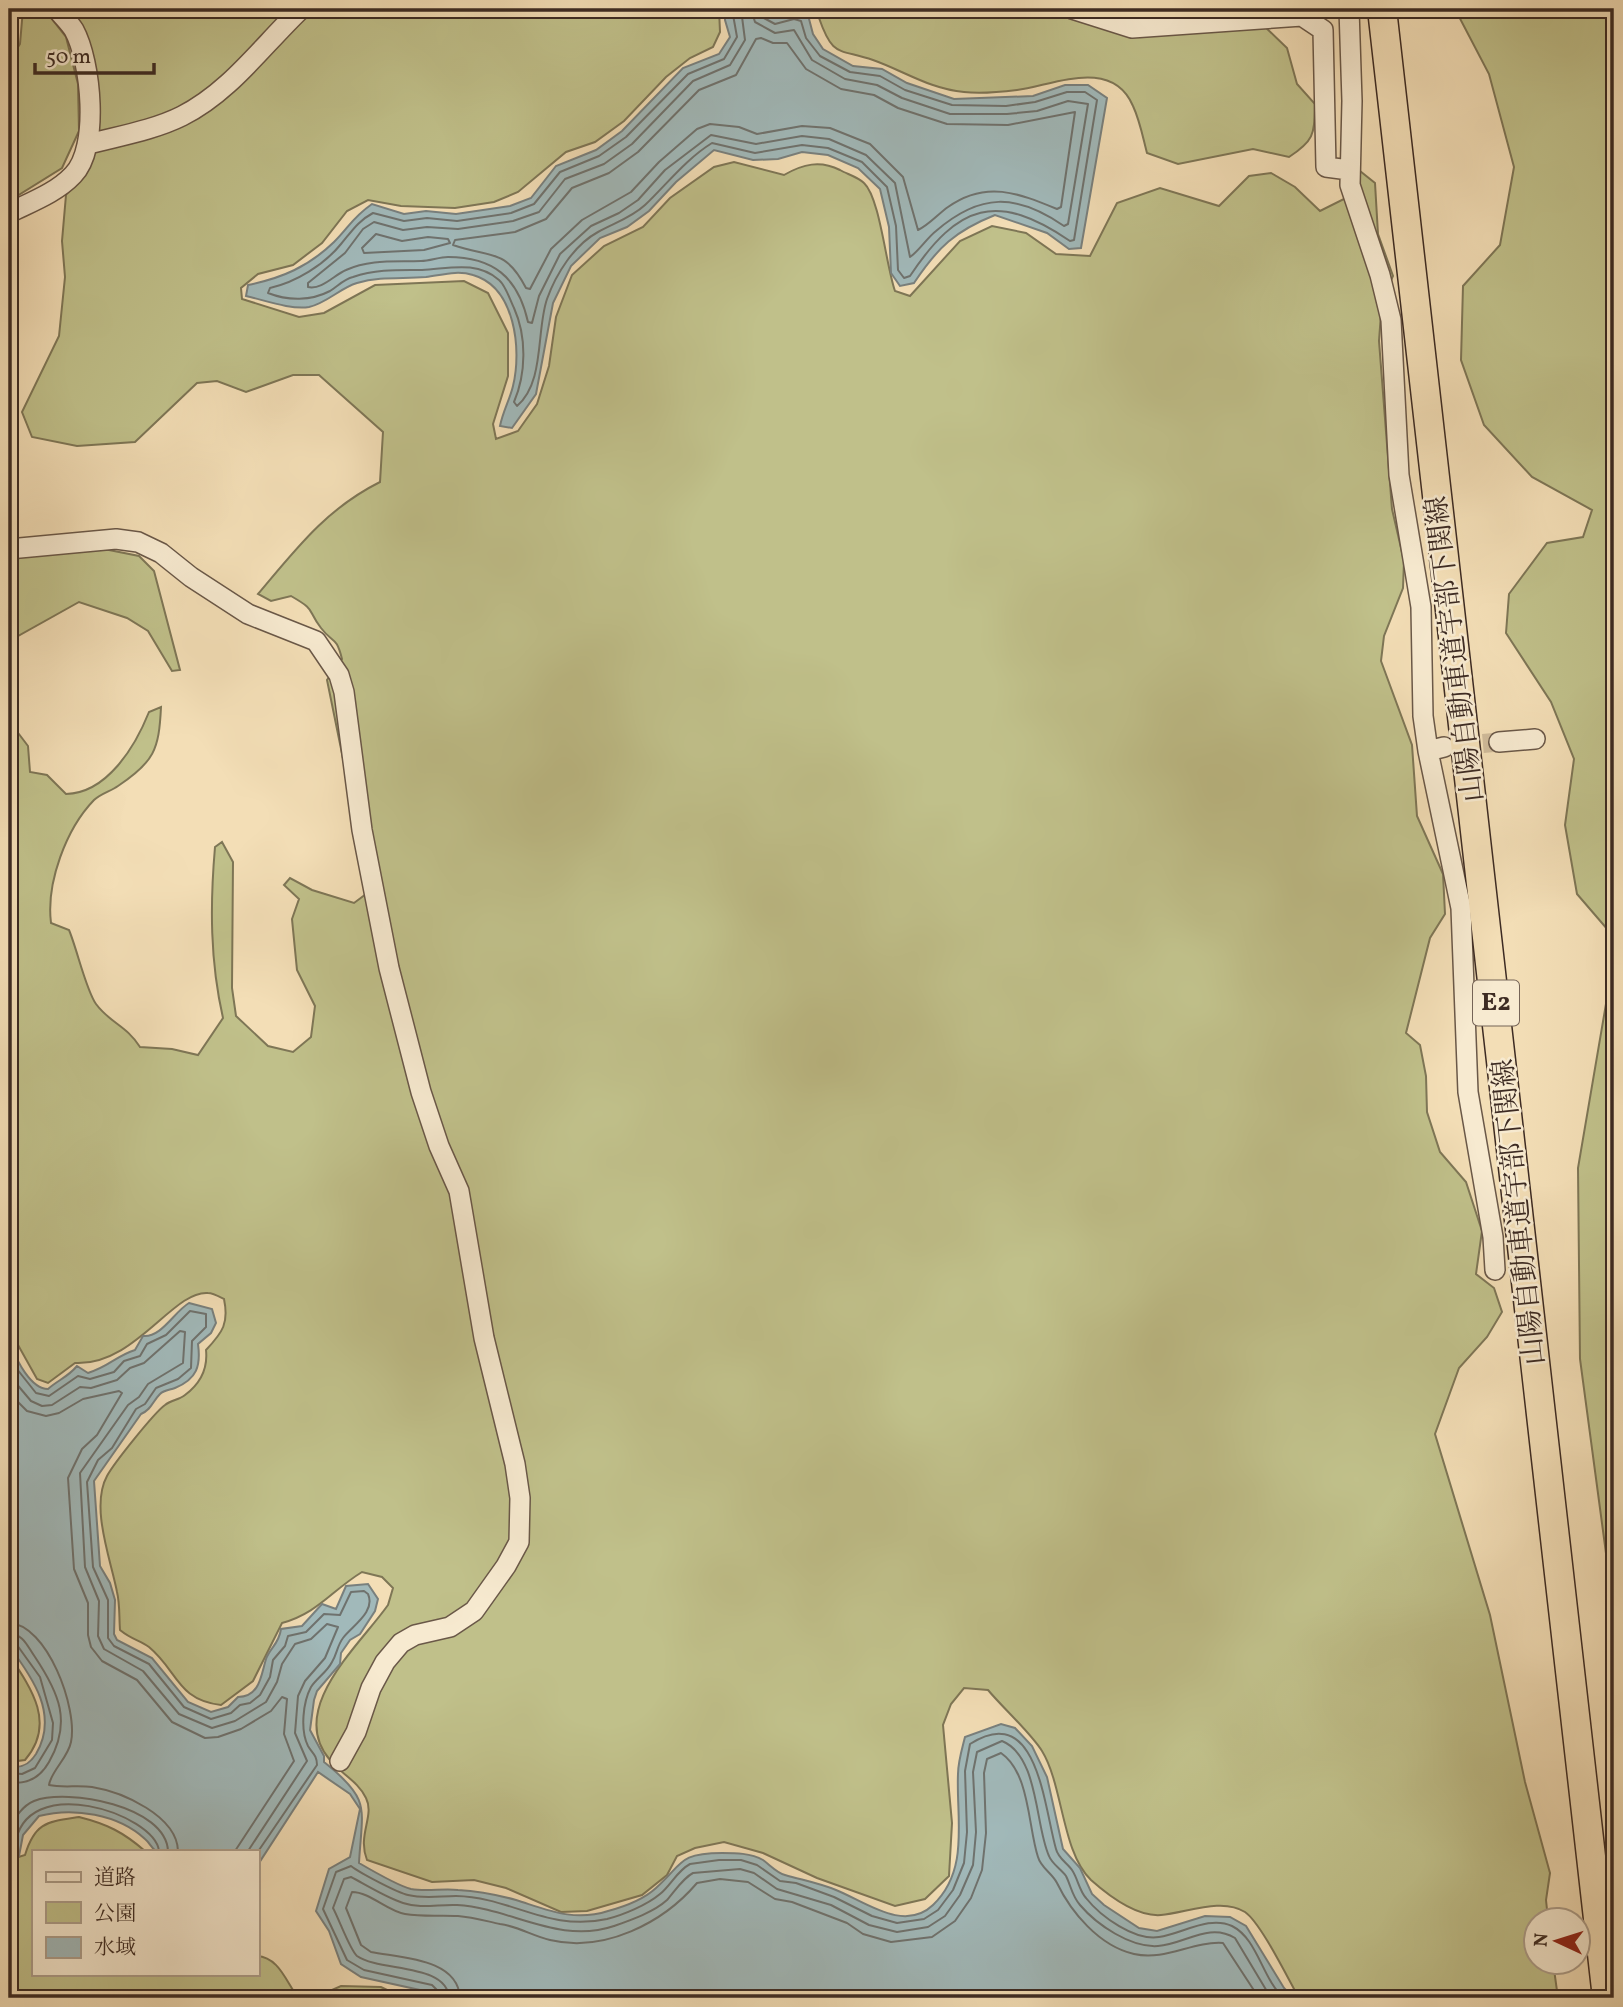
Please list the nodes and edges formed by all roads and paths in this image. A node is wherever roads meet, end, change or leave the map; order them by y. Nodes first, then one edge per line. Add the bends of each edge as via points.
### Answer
1 (57, 9) edge
2 (301, 9) edge
3 (1072, 9) edge
4 (1349, 9) edge
5 (1382, 9) edge
6 (89, 144) junction
7 (1349, 170) junction
8 (9, 213) edge
9 (9, 550) edge
10 (1535, 739) dead end
11 (1499, 742) tunnel mouth
12 (1494, 1270) dead end
13 (341, 1760) dead end
14 (1607, 1998) edge

1 - 6 street via 75,31 86,74
2 - 6 street via 206,101 180,117
3 - 7 street via 1132,28 1302,16 1323,30 1326,167
4 - 7 street
5 - 14 highway, 山陽自動車道宇部下関線 / E2
6 - 8 street via 74,174 57,189
7 - 12 street via 1352,194 1391,320 1399,475 1421,607 1423,716 1436,749 1461,908 1468,1093 1493,1237
9 - 13 street via 116,539 138,542 248,614 316,641 339,675 344,692 360,817 389,968 421,1092 459,1191 484,1338 520,1498 519,1542 506,1566 468,1616 401,1643 376,1679
10 - 11 street

